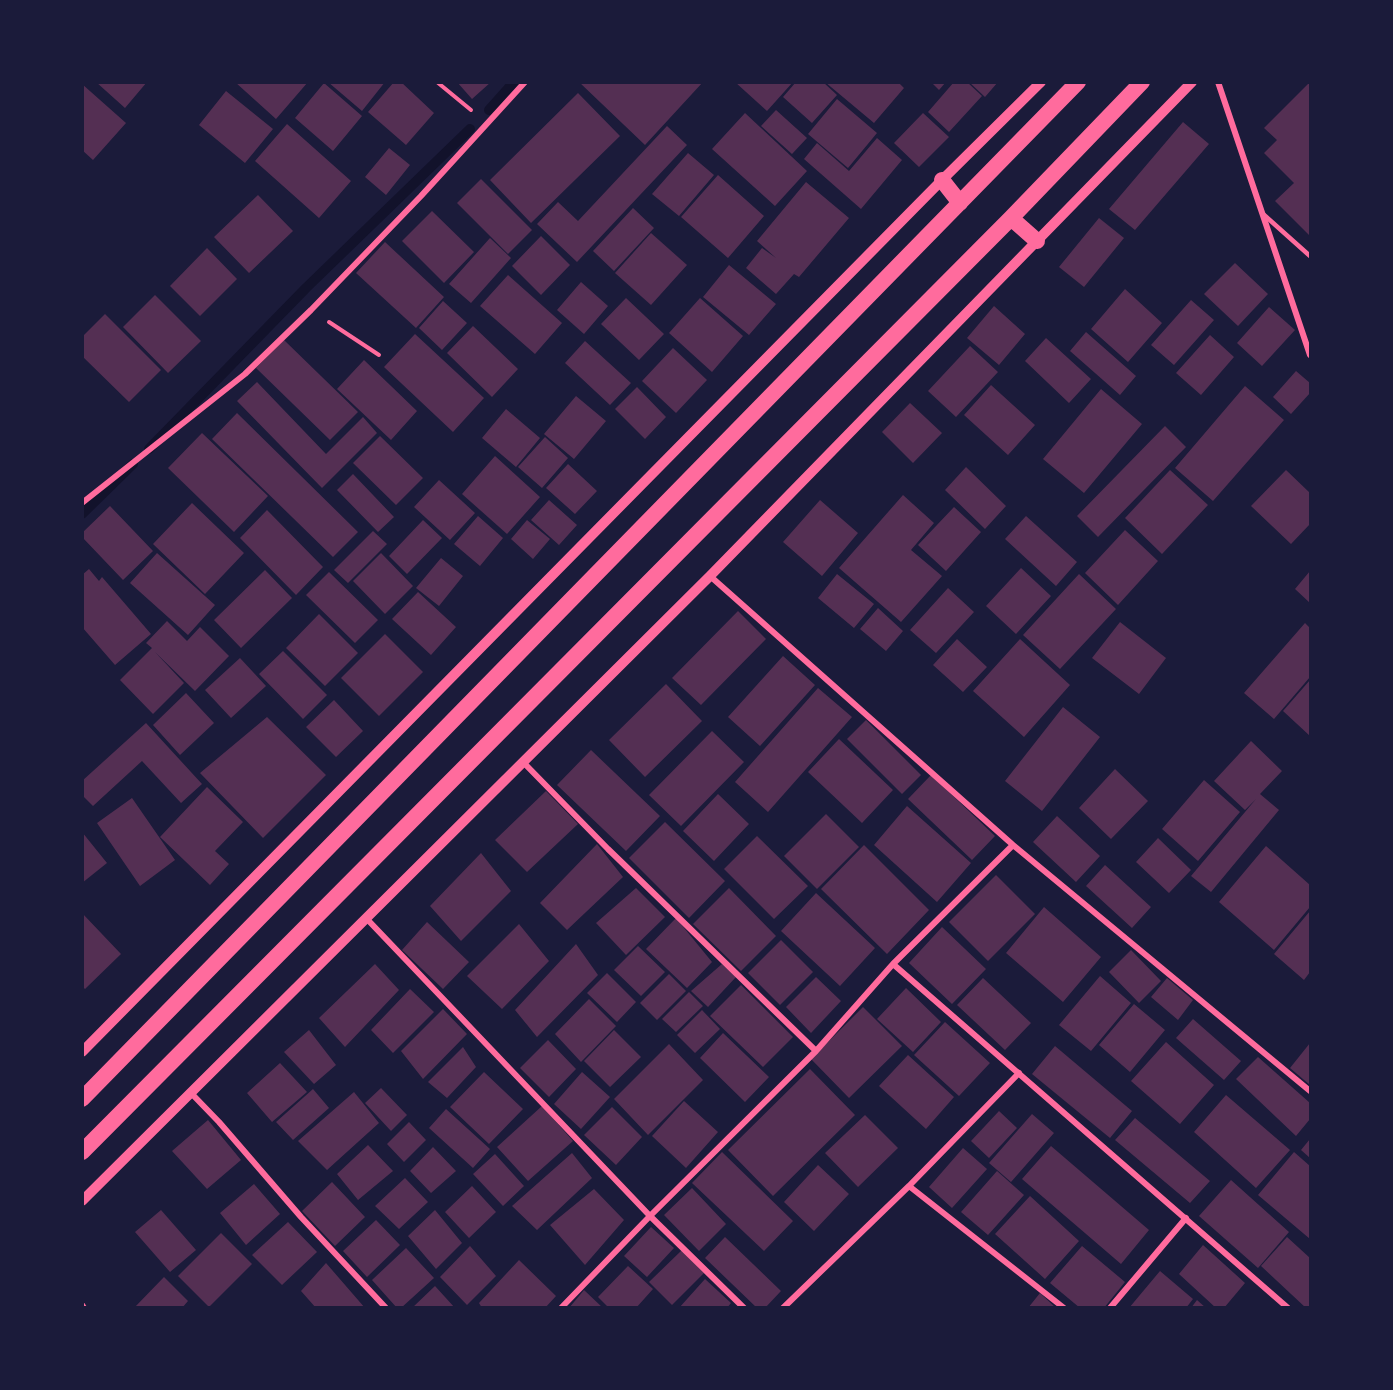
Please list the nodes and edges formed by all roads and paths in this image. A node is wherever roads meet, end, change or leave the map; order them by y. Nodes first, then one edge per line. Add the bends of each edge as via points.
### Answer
1 (436, 82) edge
2 (525, 82) edge
3 (1041, 82) edge
4 (1078, 82) edge
5 (1142, 82) edge
6 (1192, 82) edge
7 (1218, 82) edge
8 (488, 124) junction
9 (942, 180) junction
10 (960, 203) junction
11 (1263, 213) junction
12 (1011, 218) junction
13 (1036, 241) junction
14 (1311, 256) edge
15 (310, 310) junction
16 (379, 355) dead end
17 (1311, 355) edge
18 (82, 503) edge
19 (710, 576) junction
20 (523, 762) junction
21 (1013, 845) junction
22 (366, 918) junction
23 (893, 964) junction
24 (816, 1051) junction
25 (82, 1052) edge
26 (1019, 1074) junction
27 (1311, 1091) edge
28 (191, 1093) junction
29 (82, 1099) edge
30 (82, 1152) edge
31 (909, 1186) junction
32 (82, 1201) edge
33 (650, 1216) junction
34 (1186, 1218) junction
35 (386, 1308) edge
36 (561, 1308) edge
37 (744, 1308) edge
38 (783, 1308) edge
39 (1064, 1308) edge
40 (1110, 1308) edge
41 (1288, 1308) edge

1 - 8 path
2 - 8 street
3 - 9 street
4 - 10 highway
5 - 12 highway
6 - 13 street
7 - 11 street
8 - 15 street
9 - 10 highway
9 - 25 street
10 - 29 highway
11 - 14 lane
11 - 17 street
12 - 13 highway
12 - 30 highway
13 - 19 street
15 - 16 path
15 - 18 street via 245,374
19 - 20 street
19 - 21 street
20 - 22 street
20 - 24 street
21 - 23 street
21 - 27 street
22 - 28 street
22 - 33 street
23 - 24 street
23 - 26 street
24 - 33 street
26 - 31 street
26 - 34 street
28 - 32 street
28 - 35 street
31 - 38 street
31 - 39 street
33 - 36 street
33 - 37 street
34 - 40 street
34 - 41 street

